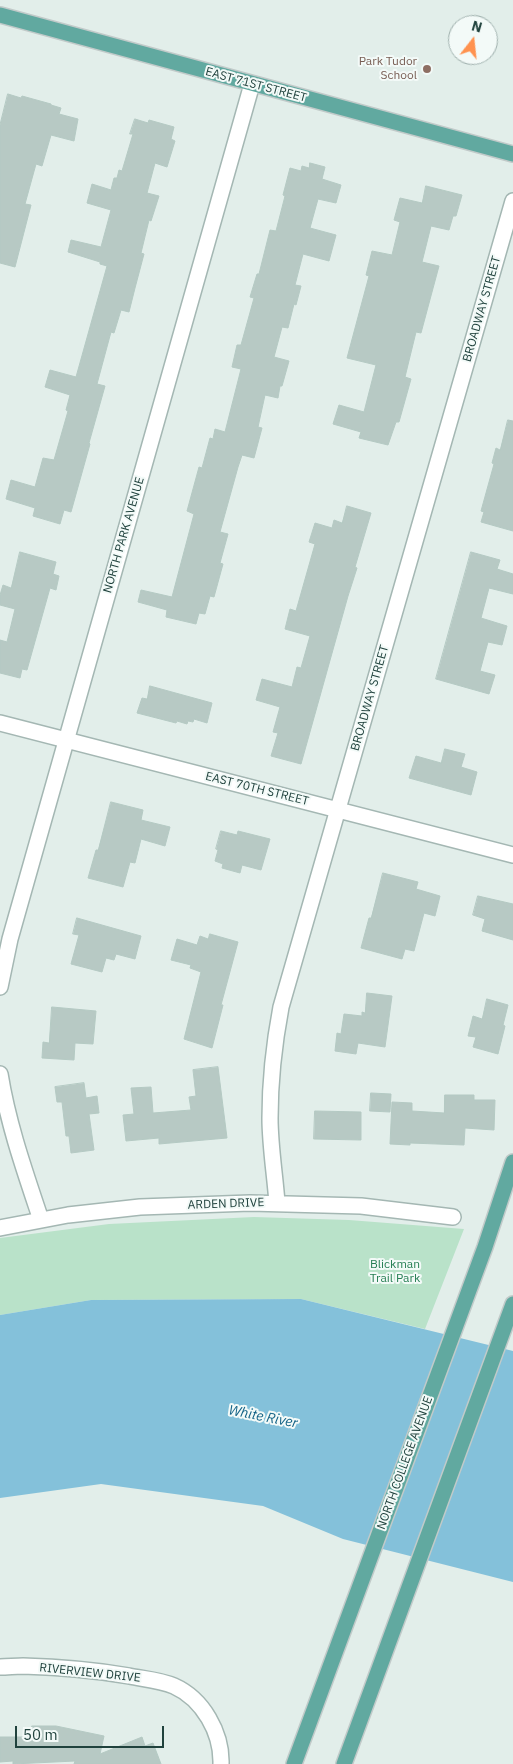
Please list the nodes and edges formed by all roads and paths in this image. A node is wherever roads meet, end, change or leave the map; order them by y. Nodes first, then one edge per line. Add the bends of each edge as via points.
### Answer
1 (0, 15) edge
2 (252, 84) junction
3 (513, 154) edge
4 (513, 201) edge
5 (0, 722) edge
6 (66, 740) junction
7 (338, 810) junction
8 (513, 855) edge
9 (0, 987) edge
10 (0, 1074) edge
11 (513, 1162) edge
12 (277, 1203) junction
13 (453, 1217) dead end
14 (41, 1220) junction
15 (0, 1228) edge
16 (513, 1304) edge
17 (0, 1667) edge
18 (221, 1764) edge
19 (294, 1764) edge
20 (344, 1764) edge

1 - 2 main road, EAST 71ST STREET
2 - 3 main road, EAST 71ST STREET
2 - 6 street, NORTH PARK AVENUE
4 - 7 street, BROADWAY STREET
5 - 6 street, EAST 70TH STREET
6 - 7 street, EAST 70TH STREET
6 - 9 street, NORTH PARK AVENUE via 10,939
7 - 8 street, EAST 70TH STREET
7 - 12 street, BROADWAY STREET via 280,1007 270,1120
10 - 14 street via 5,1105
11 - 19 main road, NORTH COLLEGE AVENUE via 485,1247
12 - 13 street, ARDEN DRIVE via 361,1206
12 - 14 street, ARDEN DRIVE via 140,1207
14 - 15 street, ARDEN DRIVE
16 - 20 main road
17 - 18 street, RIVERVIEW DRIVE via 113,1673 174,1686 200,1706 208,1718 219,1745

